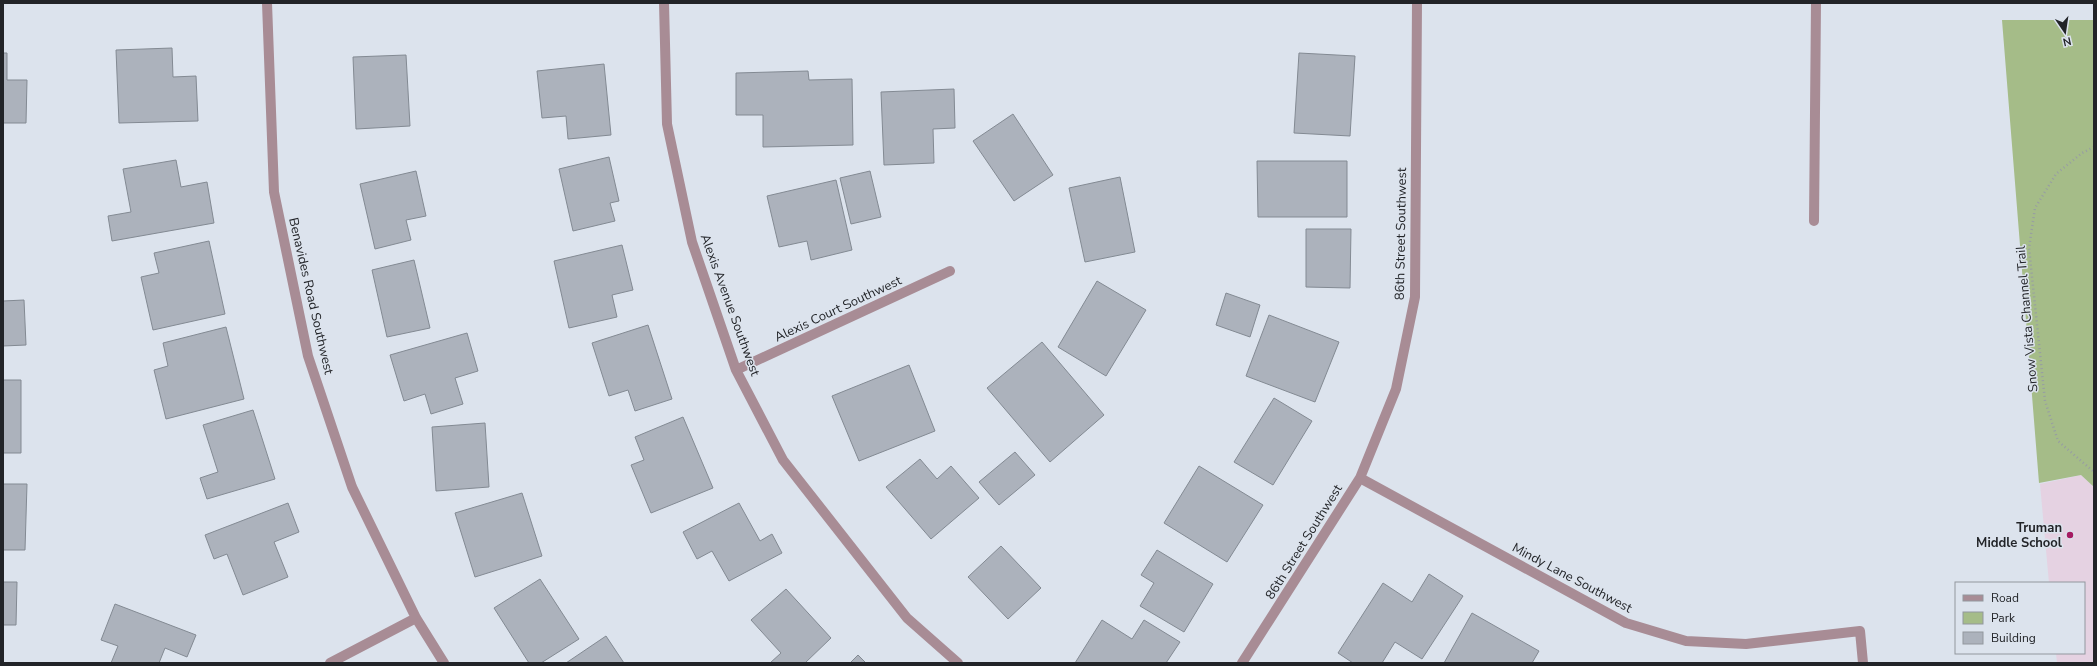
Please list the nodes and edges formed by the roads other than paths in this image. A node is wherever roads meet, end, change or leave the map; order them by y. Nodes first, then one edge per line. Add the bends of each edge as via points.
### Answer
1 (267, 3) edge
2 (664, 3) edge
3 (1417, 3) edge
4 (1816, 3) edge
5 (1814, 221) dead end
6 (950, 272) dead end
7 (736, 370) junction
8 (1360, 478) junction
9 (416, 618) junction
10 (330, 663) edge
11 (444, 663) edge
12 (958, 663) edge
13 (1242, 663) edge
14 (1863, 663) edge

1 - 9 street, Benavides Road Southwest via 274,192 308,356 352,487
2 - 7 street, Alexis Avenue Southwest via 667,124 692,242
3 - 8 street, 86th Street Southwest via 1415,297 1396,389
4 - 5 street
6 - 7 street, Alexis Court Southwest
7 - 12 street, Alexis Avenue Southwest via 783,460 907,618
8 - 13 street, 86th Street Southwest
8 - 14 street, Mindy Lane Southwest via 1626,623 1686,641 1746,644 1860,631
9 - 10 street
9 - 11 street, Benavides Road Southwest

